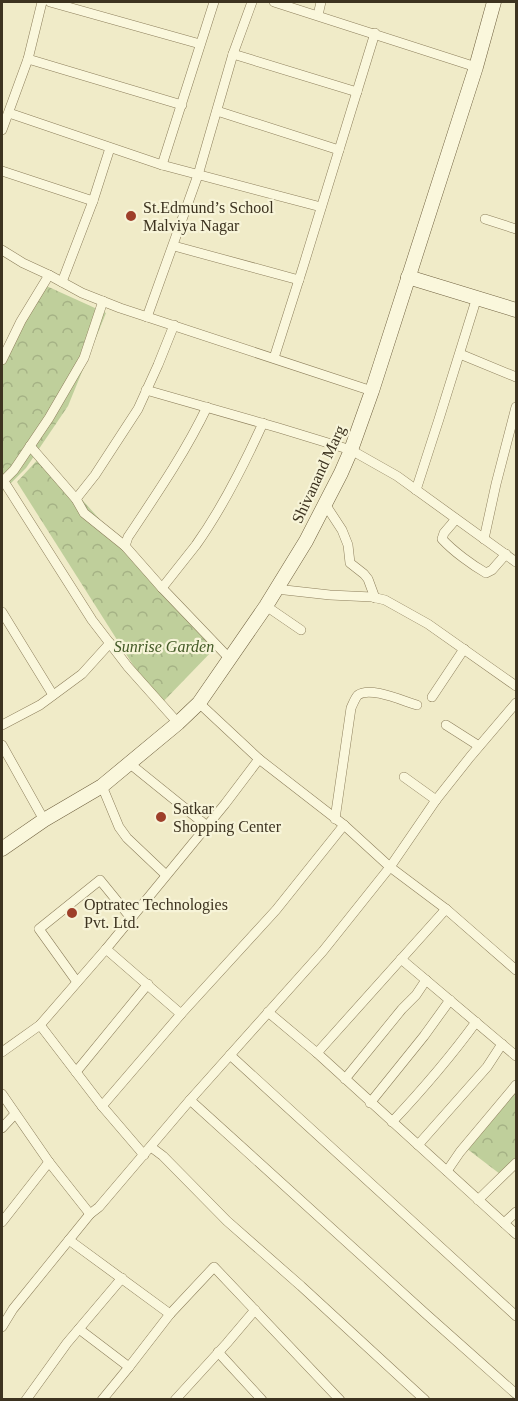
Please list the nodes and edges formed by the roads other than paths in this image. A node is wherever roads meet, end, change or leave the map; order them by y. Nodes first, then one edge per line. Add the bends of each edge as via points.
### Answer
1 (42, 2) edge
2 (51, 2) edge
3 (214, 2) edge
4 (252, 2) edge
5 (274, 2) edge
6 (321, 2) edge
7 (494, 2) edge
8 (318, 15) junction
9 (375, 33) junction
10 (200, 44) junction
11 (233, 54) junction
12 (28, 59) junction
13 (476, 67) junction
14 (357, 92) junction
15 (182, 105) junction
16 (218, 111) junction
17 (9, 113) junction
18 (2, 130) edge
19 (110, 148) junction
20 (339, 150) junction
21 (162, 165) junction
22 (2, 171) edge
23 (198, 175) junction
24 (93, 201) junction
25 (321, 207) junction
26 (485, 219) dead end
27 (515, 225) edge
28 (174, 246) junction
29 (2, 250) edge
30 (49, 275) junction
31 (408, 277) junction
32 (299, 279) junction
33 (62, 282) junction
34 (477, 297) junction
35 (103, 301) junction
36 (516, 309) edge
37 (147, 317) junction
38 (174, 326) junction
39 (459, 354) junction
40 (274, 358) junction
41 (2, 360) edge
42 (516, 377) edge
43 (146, 390) junction
44 (372, 391) junction
45 (207, 407) junction
46 (516, 407) edge
47 (263, 423) junction
48 (30, 447) junction
49 (351, 450) junction
50 (2, 481) edge
51 (416, 490) junction
52 (76, 499) junction
53 (325, 504) junction
54 (456, 519) junction
55 (484, 539) junction
56 (125, 546) junction
57 (506, 554) junction
58 (516, 562) edge
59 (162, 588) junction
60 (276, 589) junction
61 (375, 598) junction
62 (266, 606) junction
63 (2, 612) edge
64 (301, 630) dead end
65 (110, 643) junction
66 (464, 649) junction
67 (230, 658) junction
68 (516, 686) edge
69 (53, 695) junction
70 (432, 697) dead end
71 (199, 703) junction
72 (516, 703) edge
73 (417, 705) dead end
74 (178, 723) junction
75 (2, 725) edge
76 (446, 725) dead end
77 (479, 746) junction
78 (2, 748) edge
79 (259, 759) junction
80 (129, 763) junction
81 (404, 777) dead end
82 (102, 786) junction
83 (436, 800) junction
84 (334, 819) junction
85 (44, 820) junction
86 (344, 825) junction
87 (207, 826) junction
88 (2, 849) edge
89 (390, 867) junction
90 (166, 875) junction
91 (446, 909) junction
92 (131, 918) junction
93 (106, 950) junction
94 (401, 959) junction
95 (516, 970) edge
96 (426, 980) junction
97 (77, 982) junction
98 (147, 984) junction
99 (450, 1000) junction
100 (268, 1012) junction
101 (181, 1014) junction
102 (476, 1023) junction
103 (40, 1025) junction
104 (502, 1044) junction
105 (2, 1052) edge
106 (317, 1053) junction
107 (230, 1055) junction
108 (516, 1056) edge
109 (76, 1072) junction
110 (345, 1079) junction
111 (516, 1085) edge
112 (2, 1094) edge
113 (190, 1100) junction
114 (370, 1102) junction
115 (102, 1106) junction
116 (15, 1114) junction
117 (392, 1122) junction
118 (2, 1128) edge
119 (418, 1145) junction
120 (152, 1147) junction
121 (144, 1155) junction
122 (49, 1162) junction
123 (516, 1163) edge
124 (447, 1171) junction
125 (478, 1200) junction
126 (516, 1212) edge
127 (90, 1214) junction
128 (2, 1222) edge
129 (504, 1223) junction
130 (516, 1234) edge
131 (69, 1240) junction
132 (122, 1278) junction
133 (255, 1310) junction
134 (170, 1314) junction
135 (516, 1316) edge
136 (2, 1327) edge
137 (79, 1329) junction
138 (218, 1352) junction
139 (129, 1367) junction
140 (516, 1394) edge
141 (176, 1399) edge
142 (26, 1400) edge
143 (102, 1400) edge
144 (262, 1400) edge
145 (340, 1400) edge
146 (425, 1400) edge

1 - 12 street
2 - 10 street
3 - 10 street
4 - 11 street
5 - 8 street
6 - 8 street
7 - 13 street, Shivanand Marg
8 - 9 street
9 - 13 street
9 - 14 street
10 - 15 street
11 - 14 street
11 - 16 street
12 - 15 street
12 - 17 street
13 - 31 street, Shivanand Marg
14 - 20 street
15 - 21 street
16 - 20 street
16 - 23 street
17 - 18 street
17 - 19 street
19 - 21 street
19 - 24 street
20 - 25 street
21 - 23 street
22 - 24 street
23 - 25 street
23 - 28 street
24 - 33 street
25 - 32 street
26 - 27 street
28 - 32 street
28 - 37 street
29 - 30 street
30 - 33 street
30 - 41 street
31 - 34 street
31 - 44 street, Shivanand Marg
32 - 40 street
33 - 35 street
34 - 36 street
34 - 39 street
35 - 37 street
35 - 48 street via 84,358
37 - 38 street
38 - 40 street
38 - 43 street
39 - 42 street
39 - 51 street
40 - 44 street
43 - 45 street
43 - 52 street via 138,409
44 - 49 street, Shivanand Marg
45 - 47 street
45 - 56 street
46 - 55 street
47 - 49 street
47 - 59 street via 218,509
48 - 50 street
48 - 52 street
49 - 51 street
49 - 53 street, Shivanand Marg
50 - 65 street
51 - 54 street
52 - 56 street via 84,513
53 - 60 street, Shivanand Marg
53 - 61 street via 342,530 350,563 368,579
54 - 55 street
54 - 57 street via 442,539 478,569 486,573 492,570
55 - 57 street
56 - 59 street
57 - 58 street
59 - 67 street
60 - 61 street
60 - 62 street, Shivanand Marg
61 - 66 street via 386,600 428,624
62 - 64 street
62 - 67 street, Shivanand Marg
63 - 69 street
65 - 69 street via 82,674
65 - 74 street
66 - 68 street
66 - 70 street
67 - 71 street, Shivanand Marg
69 - 75 street
71 - 74 street, Shivanand Marg
71 - 79 street
72 - 77 street
73 - 84 street via 370,691 356,696
74 - 80 street, Shivanand Marg
76 - 77 street
77 - 83 street
78 - 85 street
79 - 84 street
79 - 87 street
80 - 82 street, Shivanand Marg
80 - 87 street
81 - 83 street
82 - 85 street, Shivanand Marg
82 - 90 street via 127,838
83 - 89 street
84 - 86 street
85 - 88 street, Shivanand Marg
86 - 89 street
86 - 101 street via 276,910
87 - 90 street
89 - 91 street
89 - 100 street
90 - 92 street
91 - 94 street
91 - 95 street
92 - 93 street
92 - 97 street via 100,880 39,929
93 - 97 street
93 - 98 street
94 - 96 street
94 - 106 street
96 - 99 street
96 - 110 street
97 - 103 street
98 - 101 street
98 - 109 street
99 - 102 street
99 - 114 street
100 - 106 street
100 - 107 street
101 - 115 street
102 - 104 street
102 - 117 street
103 - 105 street
103 - 109 street
104 - 108 street
104 - 119 street via 487,1067
106 - 110 street
107 - 113 street
107 - 135 street
109 - 115 street
110 - 114 street
111 - 124 street
112 - 116 street
113 - 120 street
113 - 140 street
114 - 117 street
115 - 121 street
116 - 118 street
116 - 122 street
117 - 119 street
119 - 124 street
120 - 121 street
120 - 146 street via 227,1221
121 - 127 street
122 - 127 street
122 - 128 street
123 - 125 street
124 - 125 street
125 - 129 street
126 - 129 street
127 - 131 street
129 - 130 street
131 - 132 street
131 - 136 street
132 - 134 street
132 - 137 street
133 - 134 street via 214,1267
133 - 138 street
133 - 145 street
134 - 139 street
137 - 139 street
137 - 142 street
138 - 141 street
138 - 144 street
139 - 143 street

